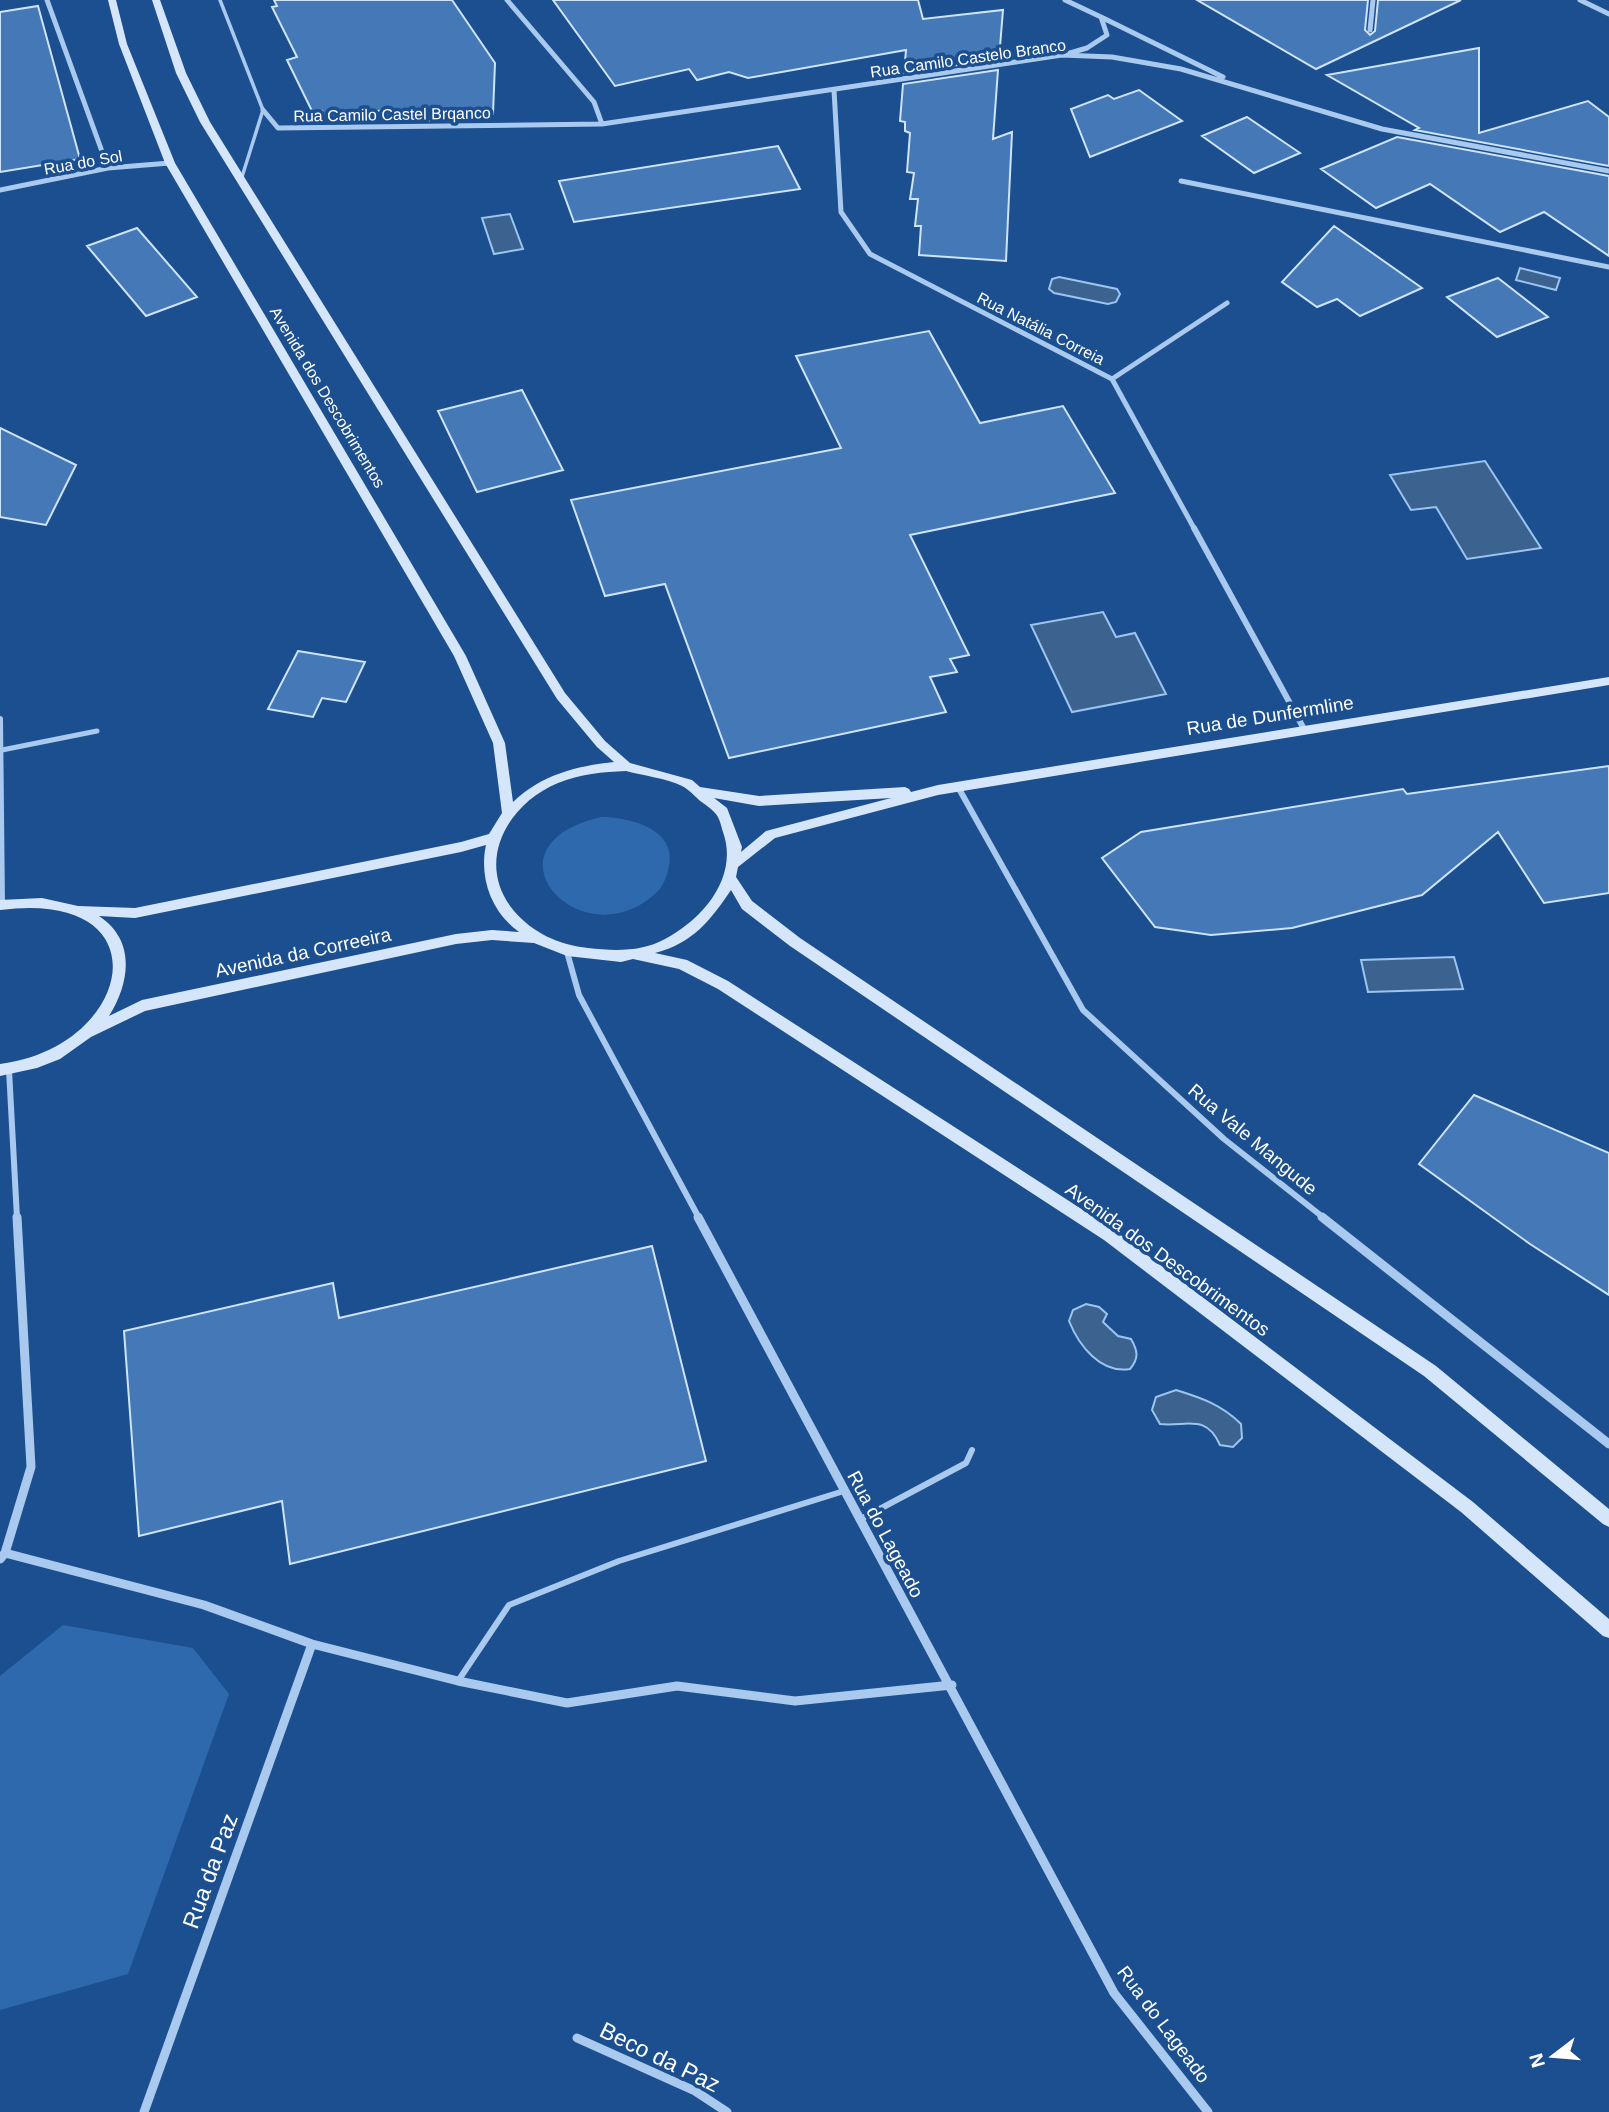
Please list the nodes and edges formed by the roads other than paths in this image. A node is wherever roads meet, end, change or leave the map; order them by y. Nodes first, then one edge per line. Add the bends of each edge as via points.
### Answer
1 (47, 0) edge
2 (112, 0) edge
3 (156, 0) edge
4 (220, 0) edge
5 (507, 0) edge
6 (1065, 0) edge
7 (1373, 0) edge
8 (1580, 0) edge
9 (1609, 14) edge
10 (1101, 17) junction
11 (1370, 30) dead end
12 (1062, 55) junction
13 (1242, 86) junction
14 (834, 90) junction
15 (263, 110) junction
16 (602, 124) junction
17 (529, 125) joint
18 (170, 163) junction
19 (108, 168) junction
20 (1609, 171) edge
21 (241, 180) junction
22 (1181, 181) dead end
23 (0, 190) edge
24 (1609, 267) edge
25 (1227, 303) dead end
26 (1112, 379) junction
27 (1609, 681) edge
28 (0, 719) edge
29 (1304, 729) junction
30 (97, 731) dead end
31 (2, 750) edge
32 (626, 766) junction
33 (958, 787) junction
34 (938, 790) junction
35 (701, 791) junction
36 (508, 813) junction
37 (493, 838) junction
38 (736, 863) junction
39 (732, 881) junction
40 (1, 905) edge
41 (82, 910) junction
42 (533, 937) junction
43 (567, 952) junction
44 (634, 954) junction
45 (87, 1033) junction
46 (5, 1070) edge
47 (1609, 1444) edge
48 (972, 1450) dead end
49 (844, 1491) junction
50 (1609, 1519) edge
51 (859, 1520) junction
52 (3, 1556) edge
53 (1609, 1630) edge
54 (312, 1644) junction
55 (458, 1681) junction
56 (952, 1685) junction
57 (577, 2038) dead end
58 (144, 2112) edge
59 (727, 2112) edge
60 (1208, 2112) edge

1 - 19 street
2 - 18 main road, Avenida dos Descobrimentos via 123,44
3 - 21 main road via 187,85
4 - 15 lane
5 - 16 street via 594,102
6 - 10 street
7 - 11 street
8 - 9 street
10 - 12 street via 1107,35 1087,48
10 - 13 street
12 - 13 street, Rua Camilo Castelo Branco via 1112,57
12 - 14 street, Rua Camilo Castelo Branco
13 - 20 street, Rua Camilo Castelo Branco via 1381,129
14 - 16 street, Rua Camilo Castelo Branco
14 - 26 street, Rua Natália Correia via 841,212 870,254
15 - 17 street, Rua Camilo Castel Brqanco via 278,128
15 - 21 lane
16 - 17 street, Rua Camilo Castelo Branco
18 - 19 street, Rua do Sol
18 - 36 main road, Avenida dos Descobrimentos via 460,656 499,743
19 - 23 street, Rua do Sol
21 - 32 main road via 561,696
22 - 24 street
25 - 26 street
26 - 29 street, Rua Natália Correia
27 - 29 main road, Rua de Dunfermline
28 - 31 street
29 - 33 main road, Rua de Dunfermline
30 - 31 lane
31 - 40 street
32 - 35 main road via 653,770
32 - 36 main road via 592,768 560,777 531,792
33 - 34 main road, Rua de Dunfermline
33 - 47 street, Rua Vale Mangude via 1083,1010 1223,1139
34 - 35 main road, Rua de Dunfermline via 759,801
34 - 38 main road, Rua de Dunfermline via 771,834
35 - 38 main road via 721,812 733,836
36 - 37 main road
37 - 41 main road via 135,913
37 - 42 main road via 488,865 492,893 508,918
38 - 39 main road
39 - 44 main road via 719,906 696,927 667,944
39 - 50 main road via 747,905 795,942 1430,1371
40 - 41 main road via 43,901
41 - 45 main road via 111,934 119,955 119,983 104,1014
42 - 43 main road
42 - 45 main road, Avenida da Correeira via 456,939 202,993 142,1006
43 - 44 main road
43 - 49 street, Rua do Lageado via 579,995
44 - 53 main road, Avenida dos Descobrimentos via 682,964 723,985 1109,1235 1467,1507
45 - 46 main road via 60,1052
46 - 52 street via 31,1466
48 - 51 lane via 966,1463
49 - 51 street, Rua do Lageado
49 - 55 lane via 619,1561 509,1605
51 - 56 street, Rua do Lageado
52 - 54 street via 204,1605
54 - 55 street
54 - 58 street, Rua da Paz
55 - 56 street via 567,1703 677,1686 795,1701
56 - 60 street, Rua do Lageado via 1114,1993
57 - 59 street, Beco da Paz via 695,2091

